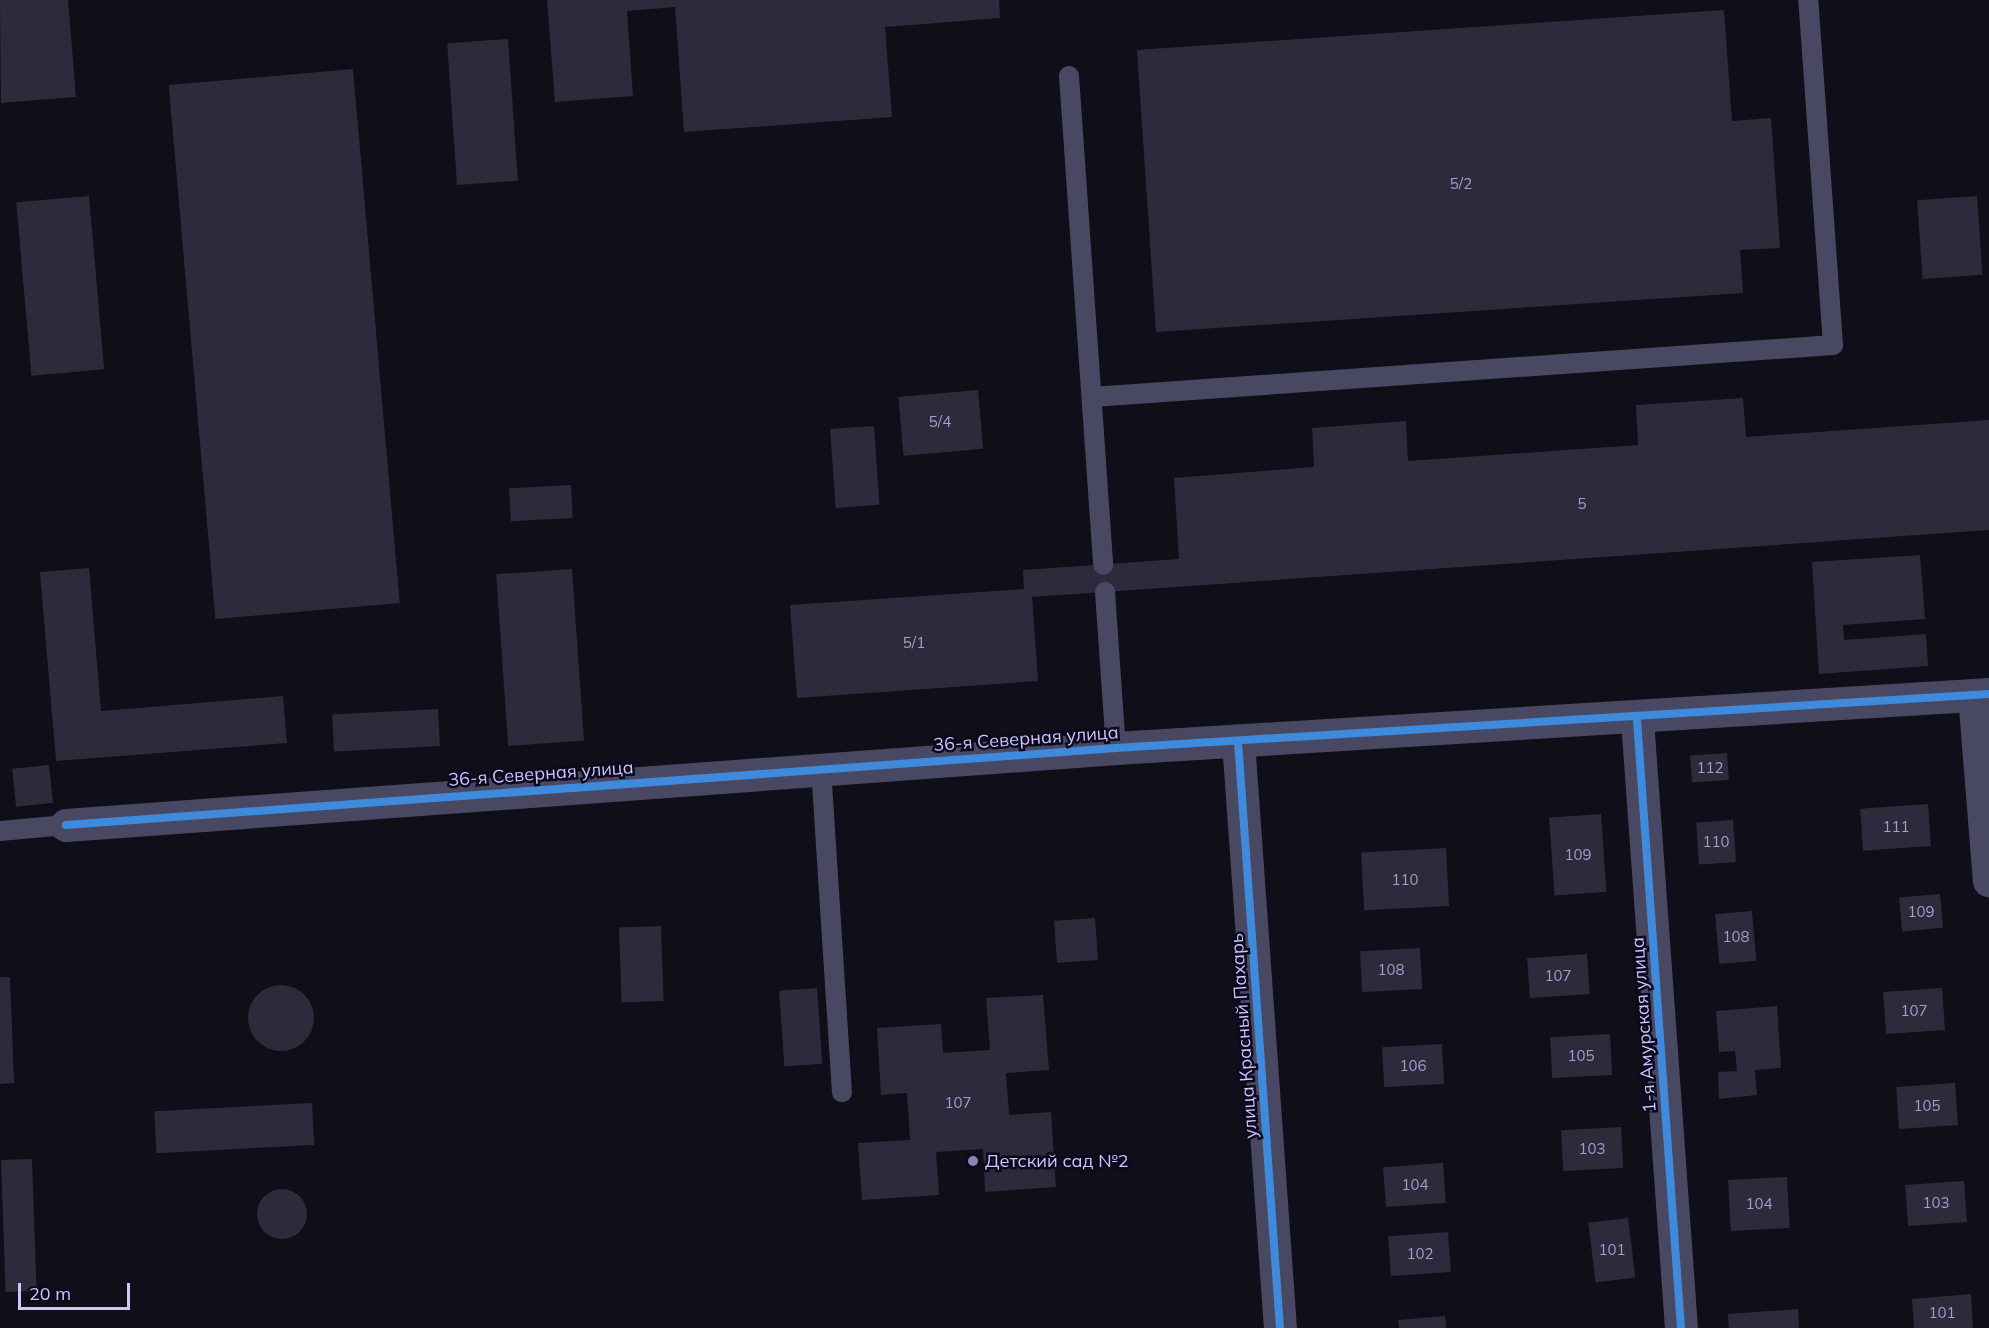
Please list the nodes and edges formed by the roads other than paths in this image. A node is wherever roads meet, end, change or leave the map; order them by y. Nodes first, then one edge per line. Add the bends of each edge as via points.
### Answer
1 (1808, 0) edge
2 (1069, 76) dead end
3 (1092, 397) junction
4 (1104, 565) dead end
5 (1105, 592) dead end
6 (1982, 695) edge
7 (1637, 720) junction
8 (1238, 741) junction
9 (1116, 748) junction
10 (821, 768) junction
11 (66, 825) joint
12 (0, 831) edge
13 (1989, 880) edge
14 (842, 1092) dead end
15 (1280, 1328) edge
16 (1681, 1328) edge

1 - 3 lane via 1833,345
2 - 3 lane
3 - 4 lane
5 - 9 lane
6 - 7 street, 36-я Северная улица
6 - 13 street
7 - 8 street, 36-я Северная улица
7 - 16 street, 1-я Амурская улица
8 - 9 street, 36-я Северная улица
8 - 15 street, улица Красный Пахарь
9 - 10 street, 36-я Северная улица
10 - 11 street, 36-я Северная улица
10 - 14 lane
11 - 12 lane

